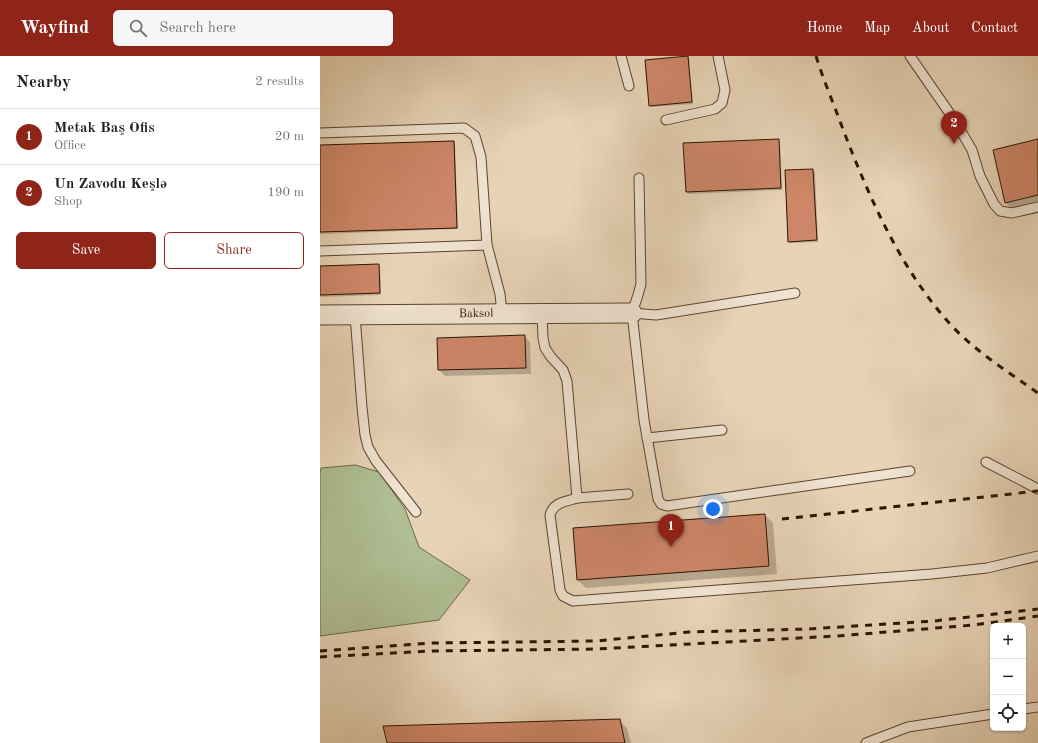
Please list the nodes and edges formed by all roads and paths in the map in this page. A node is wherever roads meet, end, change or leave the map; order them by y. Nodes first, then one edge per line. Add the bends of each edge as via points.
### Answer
1 (621, 56) edge
2 (718, 56) edge
3 (910, 56) edge
4 (629, 86) dead end
5 (666, 120) dead end
6 (320, 133) edge
7 (639, 178) dead end
8 (1038, 207) edge
9 (487, 245) junction
10 (320, 251) edge
11 (795, 293) dead end
12 (502, 313) junction
13 (542, 313) junction
14 (632, 313) junction
15 (355, 314) junction
16 (320, 315) edge
17 (722, 430) dead end
18 (647, 438) junction
19 (986, 462) dead end
20 (910, 471) dead end
21 (1038, 489) edge
22 (628, 494) dead end
23 (577, 498) junction
24 (416, 512) dead end
25 (1038, 556) edge
26 (1038, 707) edge
27 (1026, 709) edge
28 (990, 714) edge
29 (866, 743) edge

1 - 4 lane
2 - 5 lane via 725,90 722,103 715,109
3 - 8 lane via 972,150 980,176 994,204 1000,211 1012,213
6 - 9 lane via 464,128 475,136 481,157
7 - 14 lane via 641,284
9 - 10 lane
9 - 12 lane via 500,294
11 - 14 lane via 656,314
12 - 13 street, Baksol
12 - 15 street, Baksol
13 - 14 street, Baksol
13 - 23 lane via 545,348 563,370 567,381
14 - 18 lane
15 - 16 street, Baksol
15 - 24 lane via 362,407 368,447
17 - 18 lane
18 - 20 lane via 658,498 661,504 667,506
19 - 21 lane
22 - 23 lane
23 - 25 lane via 558,504 552,508 550,515 560,590 563,596 574,601 932,574 987,568
26 - 27 lane
28 - 29 lane via 908,727

